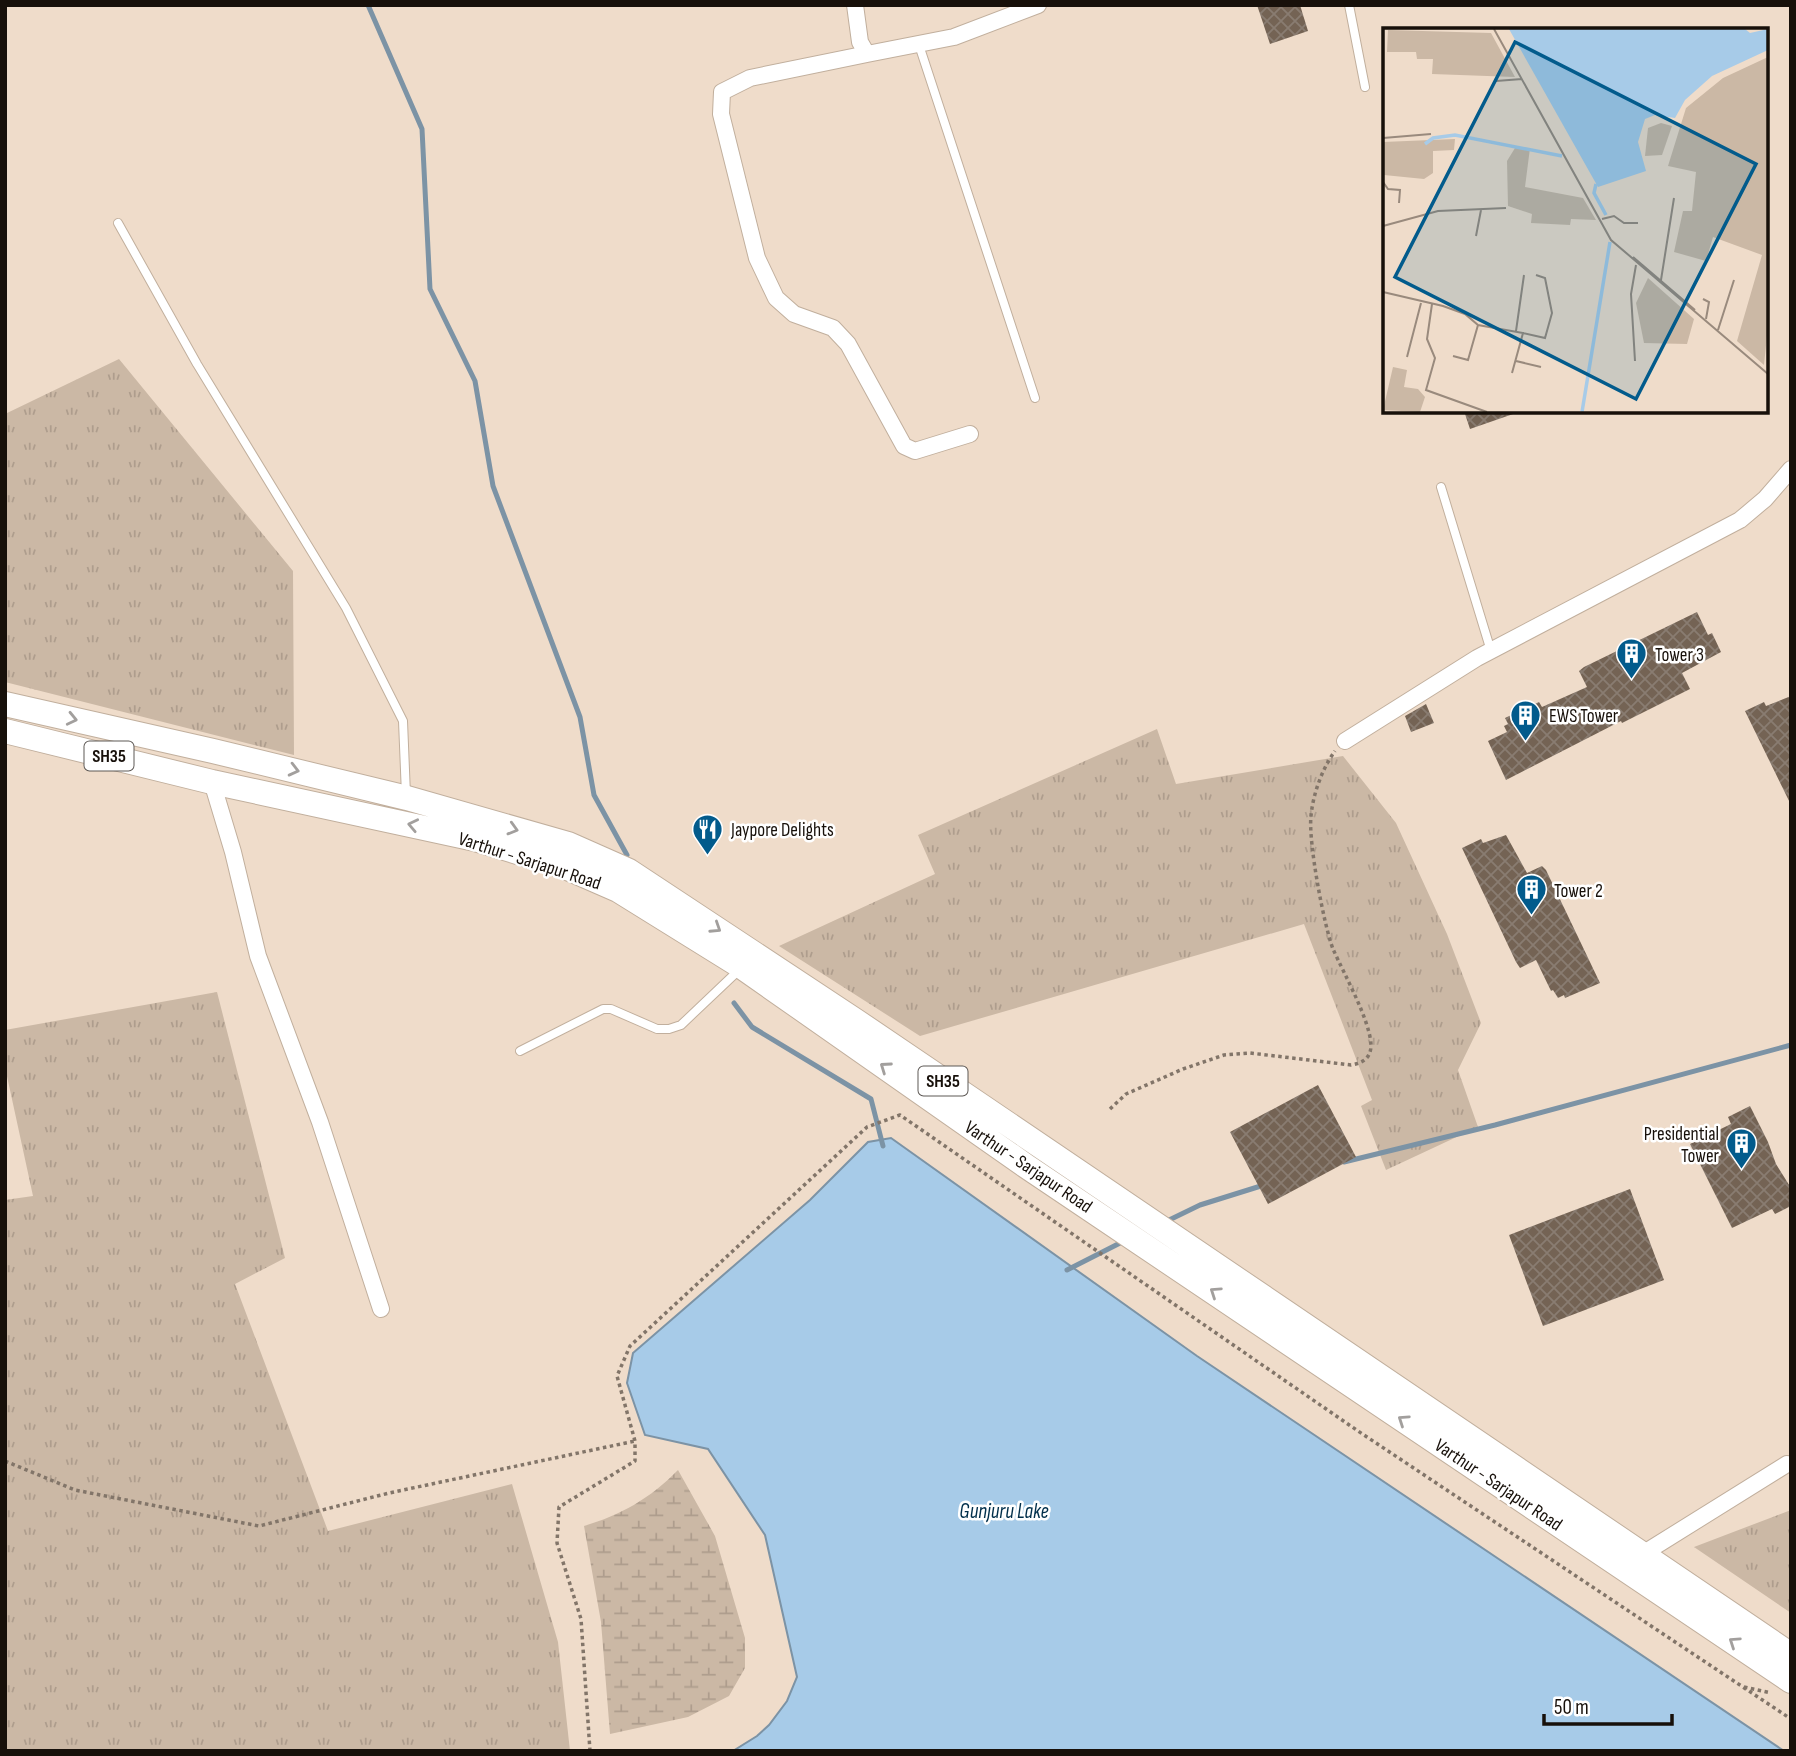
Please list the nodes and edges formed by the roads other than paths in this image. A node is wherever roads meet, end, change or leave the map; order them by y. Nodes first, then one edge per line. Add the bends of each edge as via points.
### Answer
1 (855, 5) edge
2 (1038, 5) edge
3 (1349, 5) edge
4 (919, 45) junction
5 (867, 54) junction
6 (1365, 87) dead end
7 (118, 223) dead end
8 (1035, 398) dead end
9 (970, 434) dead end
10 (1791, 469) edge
11 (1441, 487) dead end
12 (1491, 651) junction
13 (5, 704) edge
14 (5, 730) edge
15 (1345, 741) road end
16 (212, 782) junction
17 (407, 798) junction
18 (742, 967) junction
19 (520, 1051) dead end
20 (382, 1309) dead end
21 (1787, 1464) dead end
22 (1641, 1555) junction
23 (1791, 1655) edge
24 (1784, 1688) edge

1 - 5 street via 860,42
2 - 4 street via 954,37
3 - 6 lane
4 - 5 street
4 - 8 lane
5 - 9 street via 750,78 722,92 721,114 757,258 776,298 794,314 833,328 848,344 904,446 915,452
7 - 17 lane via 358,631 403,722
10 - 12 street via 1740,520
11 - 12 lane
12 - 15 street
13 -> 17 main road, Varthur - Sarjapur Road / SH35
14 - 16 main road, Varthur - Sarjapur Road / SH35
18 -> 16 main road, Varthur - Sarjapur Road / SH35 via 618,890 563,866 475,839
16 - 20 street via 258,956
17 -> 22 main road, Varthur - Sarjapur Road / SH35 via 568,844 629,871
18 - 19 lane via 681,1025 657,1028 603,1009
24 -> 18 main road, Varthur - Sarjapur Road / SH35
21 - 22 street
22 - 23 main road, Varthur - Sarjapur Road / SH35

